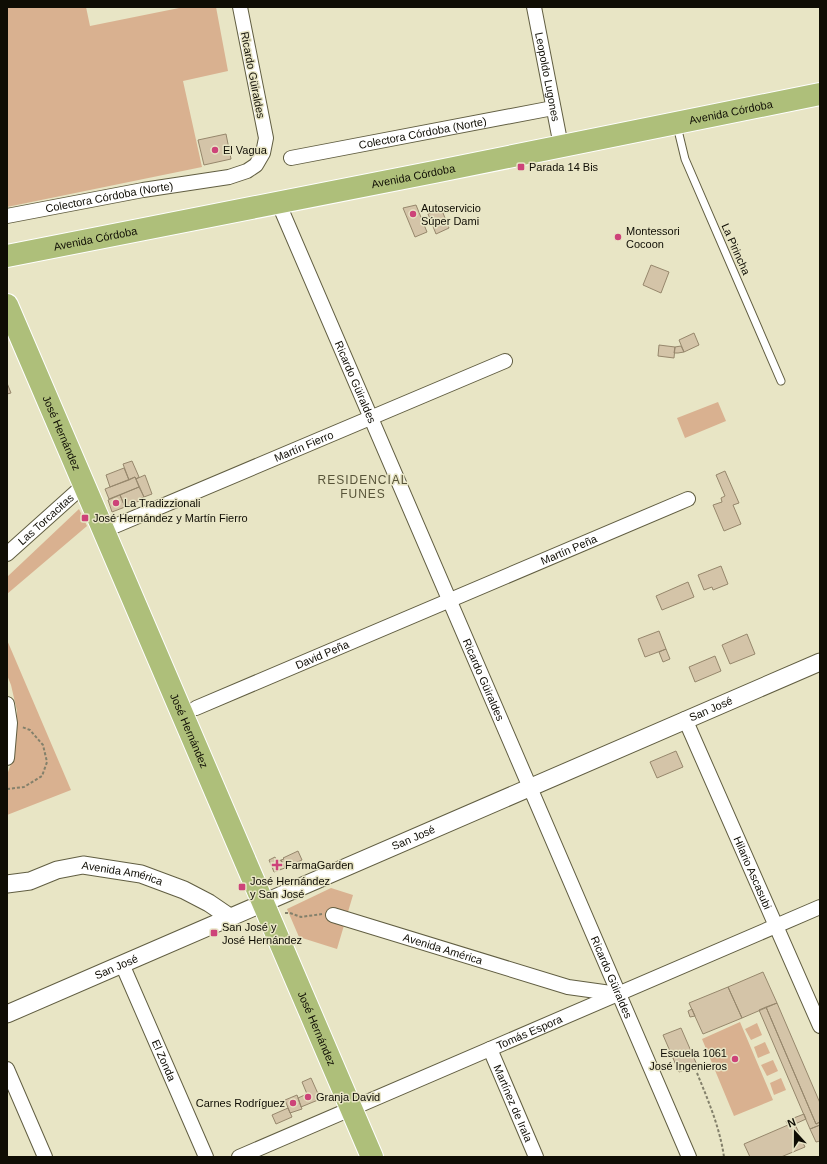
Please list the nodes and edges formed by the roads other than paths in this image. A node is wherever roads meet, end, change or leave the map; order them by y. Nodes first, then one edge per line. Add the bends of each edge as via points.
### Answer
1 (240, 7) edge
2 (534, 7) edge
3 (820, 94) edge
4 (553, 108) junction
5 (677, 123) junction
6 (561, 146) junction
7 (291, 158) dead end
8 (256, 165) joint
9 (278, 202) junction
10 (7, 216) edge
11 (7, 256) edge
12 (7, 305) edge
13 (505, 361) dead end
14 (781, 380) dead end
15 (370, 418) junction
16 (84, 485) junction
17 (688, 499) dead end
18 (103, 531) junction
19 (7, 554) edge
20 (449, 600) junction
21 (820, 662) edge
22 (7, 704) edge
23 (196, 708) dead end
24 (686, 719) junction
25 (7, 758) edge
26 (530, 787) junction
27 (7, 884) edge
28 (820, 907) edge
29 (266, 909) junction
30 (333, 915) road end
31 (230, 918) junction
32 (776, 926) junction
33 (122, 964) junction
34 (618, 994) junction
35 (7, 1014) edge
36 (820, 1026) edge
37 (490, 1049) junction
38 (7, 1069) edge
39 (352, 1109) junction
40 (45, 1157) edge
41 (206, 1157) edge
42 (239, 1157) edge
43 (372, 1157) edge
44 (536, 1157) edge
45 (689, 1157) edge

1 - 8 street, Ricardo Güiraldes via 266,138 263,152
2 - 4 street, Leopoldo Lugones
3 - 5 main road, Avenida Córdoba
4 - 6 street, Leopoldo Lugones
4 - 7 street, Colectora Córdoba (Norte)
5 - 6 main road, Avenida Córdoba
5 - 14 lane, La Pirincha via 685,160
6 - 9 main road, Avenida Córdoba
8 - 10 street, Colectora Córdoba (Norte) via 229,177 143,190
9 - 11 main road, Avenida Córdoba
9 - 15 street, Ricardo Güiraldes
12 - 16 main road, José Hernández
13 - 15 street, Martín Fierro
15 - 18 street, Martín Fierro
15 - 20 street, Ricardo Güiraldes
16 - 18 main road, José Hernández
16 - 19 street, Las Torcacitas
17 - 20 street, Martín Peña
18 - 29 main road, José Hernández
20 - 23 street, David Peña
20 - 26 street, Ricardo Güiraldes
21 - 24 street, San José
22 - 25 street via 10,723
24 - 26 street, San José
24 - 32 street, Hilario Ascasubi
26 - 29 street, San José
26 - 34 street, Ricardo Güiraldes
27 - 31 street, Avenida América via 30,881 57,870 83,865 141,874 184,890
28 - 32 street, Tomás Espora
29 - 31 street, San José
29 - 39 main road, José Hernández
30 - 34 street, Avenida América via 568,987
31 - 33 street, San José
32 - 34 street, Tomás Espora
32 - 36 street, Hilario Ascasubi
33 - 35 street, San José
33 - 41 street, El Zonda
34 - 37 street, Tomás Espora
34 - 45 street, Ricardo Güiraldes
37 - 39 street, Tomás Espora
37 - 44 street, Martínez de Irala
38 - 40 street
39 - 42 street, Tomás Espora
39 - 43 main road, José Hernández

